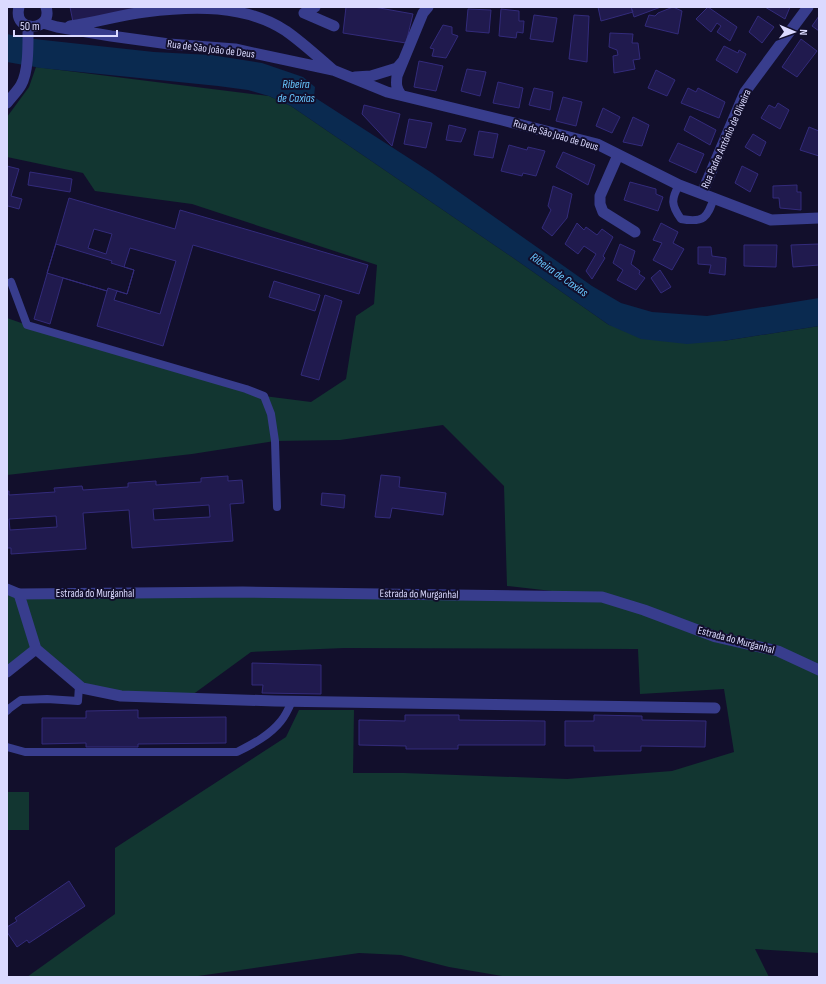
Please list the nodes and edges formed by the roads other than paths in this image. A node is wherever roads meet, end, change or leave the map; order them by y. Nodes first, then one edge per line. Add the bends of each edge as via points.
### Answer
1 (46, 7) edge
2 (315, 7) edge
3 (428, 7) edge
4 (808, 7) edge
5 (19, 12) edge
6 (7, 16) edge
7 (112, 18) junction
8 (43, 23) junction
9 (334, 26) dead end
10 (57, 27) junction
11 (28, 30) junction
12 (111, 36) junction
13 (306, 46) junction
14 (404, 60) junction
15 (296, 62) junction
16 (333, 70) junction
17 (350, 77) junction
18 (401, 95) junction
19 (7, 103) edge
20 (618, 155) junction
21 (679, 185) junction
22 (702, 193) junction
23 (714, 198) junction
24 (819, 218) edge
25 (635, 232) dead end
26 (10, 282) dead end
27 (277, 508) dead end
28 (7, 589) edge
29 (19, 594) junction
30 (36, 649) junction
31 (819, 670) edge
32 (7, 672) edge
33 (80, 686) junction
34 (292, 701) junction
35 (715, 708) dead end
36 (7, 711) edge
37 (7, 747) edge

1 - 8 street via 47,14
2 - 9 street via 304,14
3 - 14 street
4 - 22 street, Rua Padre António de Oliveira via 745,92
5 - 6 street
5 - 11 street
7 - 10 street, Rua de São João de Deus
7 - 12 street via 105,27
7 - 13 street, Rua de São João de Deus via 144,12 213,8 259,17
8 - 10 street, Rua de São João de Deus
8 - 11 street
10 - 12 street, Rua de São João de Deus
11 - 19 street via 25,77
12 - 15 street, Rua de São João de Deus via 235,49
13 - 15 street via 307,59
13 - 16 street, Rua de São João de Deus
14 - 17 street via 397,68 371,76
14 - 18 street via 396,83
15 - 16 street, Rua de São João de Deus
16 - 17 street, Rua de São João de Deus
17 - 18 street, Rua de São João de Deus
18 - 20 street, Rua de São João de Deus via 596,144
20 - 21 street, Rua de São João de Deus
20 - 25 street via 600,196 600,204 603,212
21 - 22 street, Rua de São João de Deus
21 - 23 lane via 673,202 681,219 695,221 703,218
22 - 23 street, Rua de São João de Deus
23 - 24 street, Rua de São João de Deus via 771,220
26 - 27 lane via 27,325 264,396 271,414 275,441
28 - 29 street, Estrada do Murganhal
29 - 30 street
29 - 31 street, Estrada do Murganhal via 243,592 602,597 716,637 778,651
30 - 32 street
30 - 33 street
33 - 34 street via 121,696
33 - 36 lane via 78,701 21,700
34 - 35 street
34 - 37 lane via 282,721 255,744 237,752 25,752

